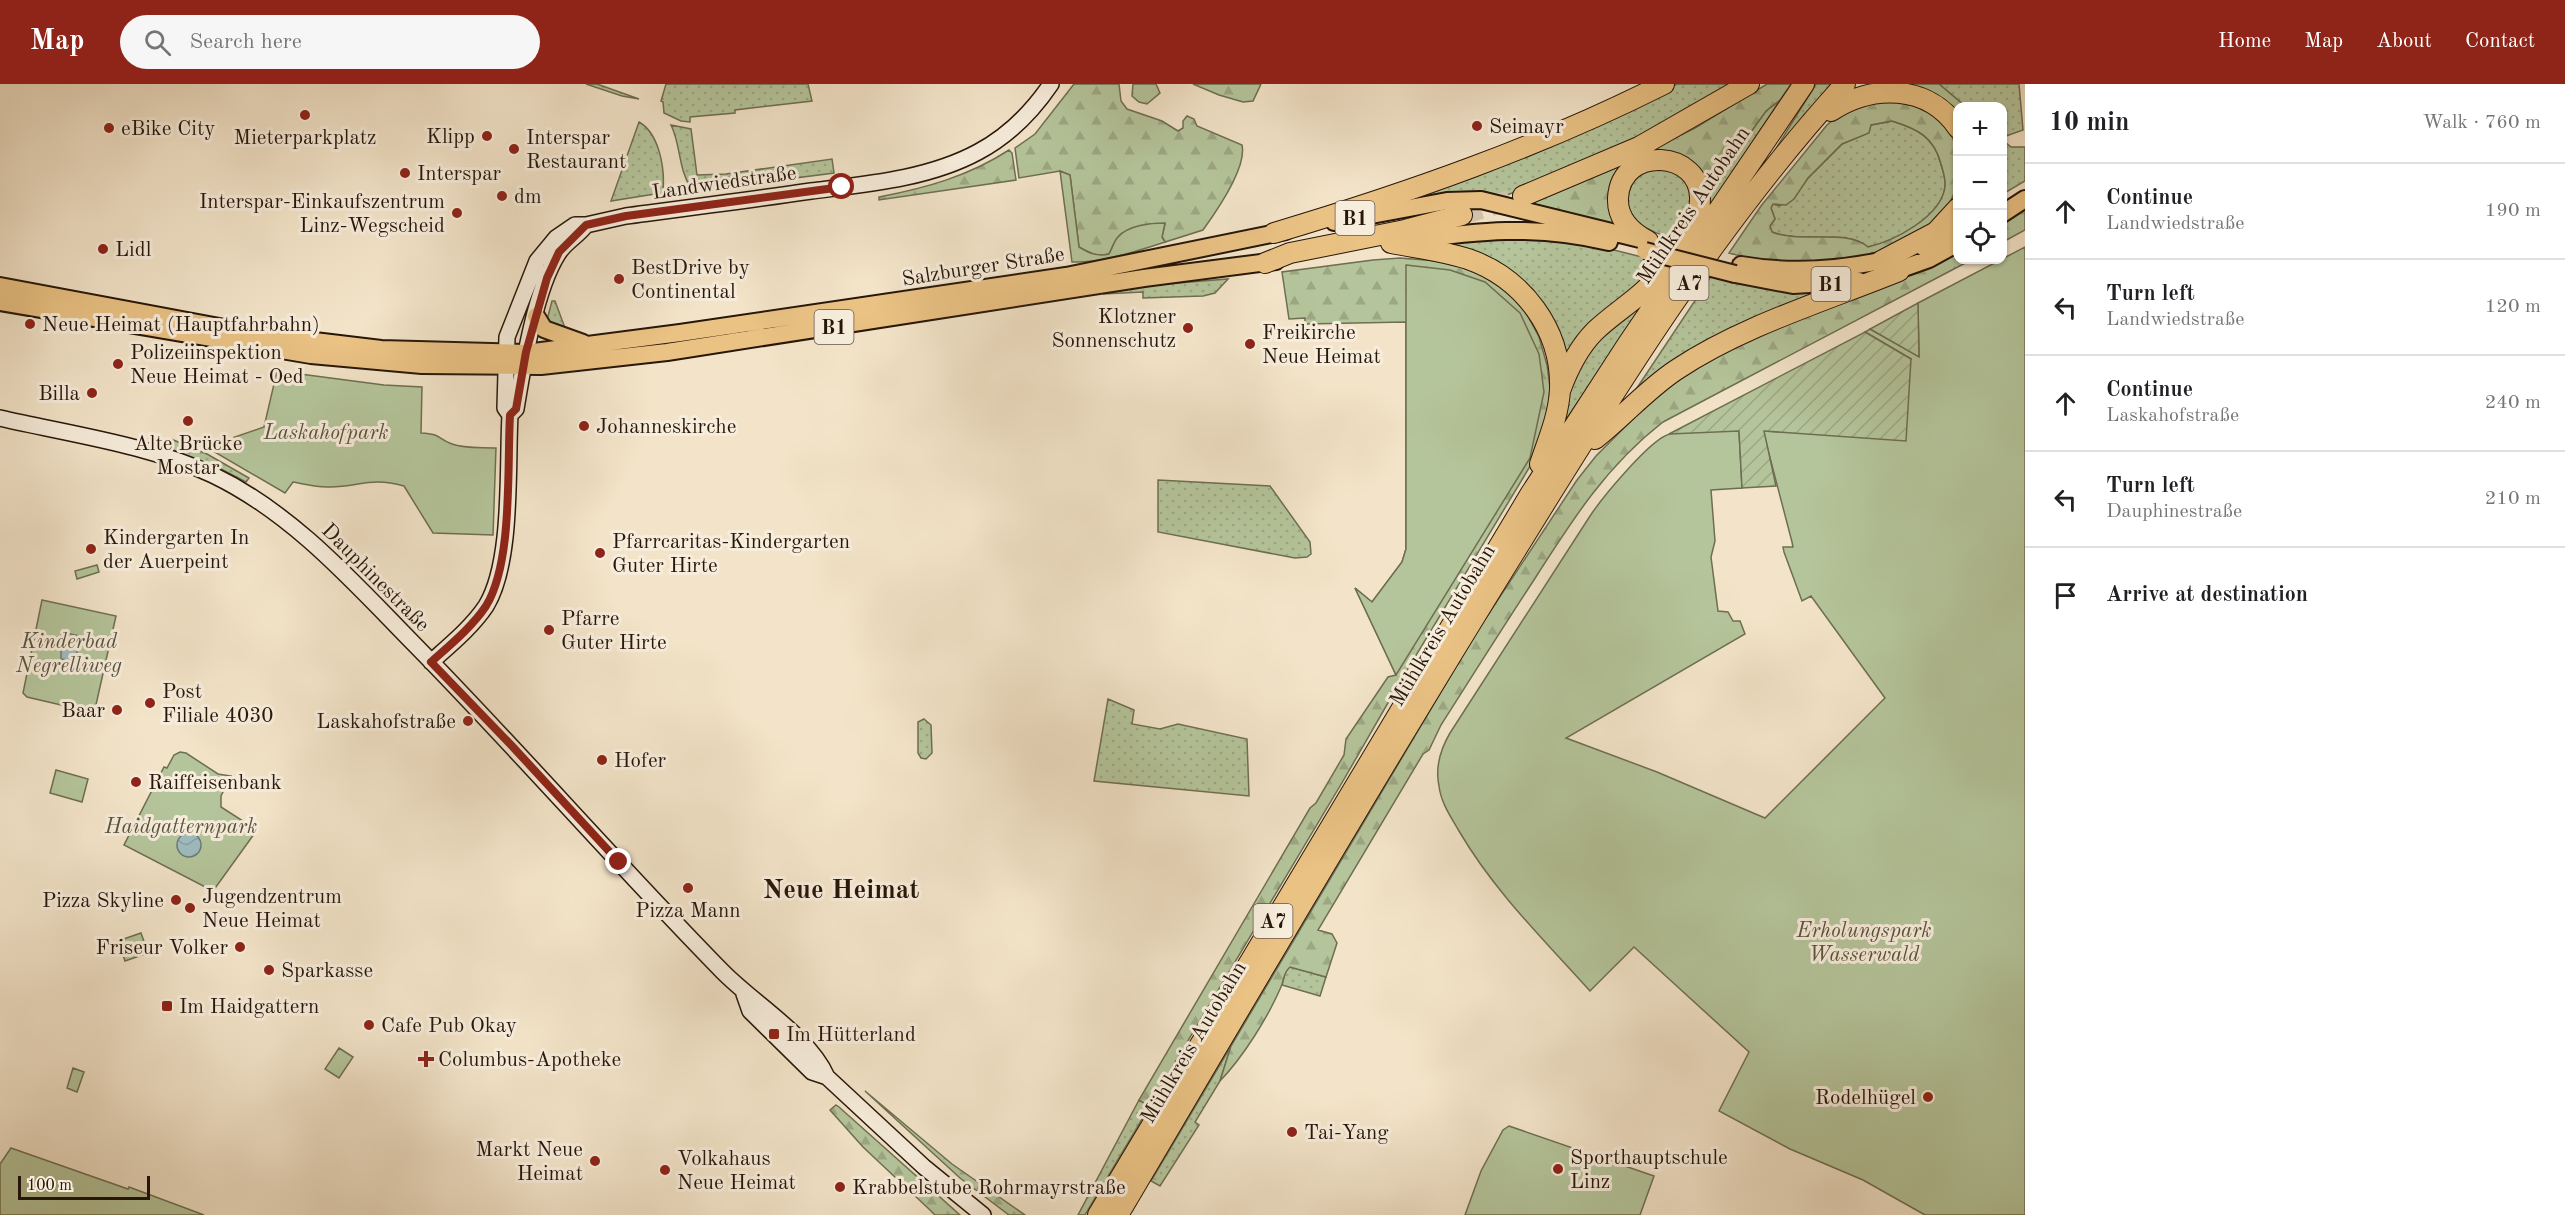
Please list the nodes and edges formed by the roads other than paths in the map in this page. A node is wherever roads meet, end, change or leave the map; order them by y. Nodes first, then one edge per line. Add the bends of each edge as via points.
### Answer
1 (1050, 84) edge
2 (1664, 84) edge
3 (1749, 84) edge
4 (1804, 84) edge
5 (1845, 84) edge
6 (1953, 122) edge
7 (2025, 188) edge
8 (1523, 196) tunnel mouth
9 (2007, 199) edge
10 (2025, 199) edge
11 (1956, 210) edge
12 (2007, 211) edge
13 (1462, 215) tunnel mouth
14 (586, 225) junction
15 (1953, 232) edge
16 (1274, 233) junction
17 (1392, 243) junction
18 (1649, 245) junction
19 (1953, 245) edge
20 (1881, 261) junction
21 (1265, 263) junction
22 (1738, 269) junction
23 (1899, 271) junction
24 (0, 286) edge
25 (0, 302) edge
26 (536, 316) junction
27 (592, 345) junction
28 (505, 359) junction
29 (525, 360) junction
30 (1560, 391) junction
31 (510, 415) junction
32 (0, 418) edge
33 (1595, 439) junction
34 (1541, 494) junction
35 (431, 662) junction
36 (983, 1215) edge
37 (1098, 1215) edge
38 (1118, 1215) edge

1 - 14 main road, Landwiedstraße via 1025,116 997,140 944,167 874,183 626,216
2 - 16 highway via 1475,168
3 - 8 highway via 1639,147
4 - 34 highway, Mühlkreis Autobahn / A7 via 1627,345
5 - 34 highway, Mühlkreis Autobahn / A7 via 1785,153 1710,252
6 - 33 highway via 1937,104 1901,88 1864,91 1840,104 1817,126 1725,245
7 - 9 main road
10 - 12 main road
11 - 20 highway via 1935,232
13 - 21 highway via 1290,253
14 - 26 main road via 556,258
14 - 28 main road, Landwiedstraße via 566,230 537,261 509,329
15 - 20 main road, Salzburger Straße / B1 via 1912,253
16 - 18 main road, Salzburger Straße / B1 via 1435,202 1470,199 1516,207
16 - 27 main road, Salzburger Straße / B1 via 1066,276
17 - 18 main road, Salzburger Straße / B1 via 1518,229
17 - 21 main road, Salzburger Straße / B1
17 - 30 highway via 1468,259 1517,287 1550,333
18 - 22 main road, Salzburger Straße / B1, bridge
18 - 30 highway via 1630,230 1622,216 1620,188 1626,175 1640,164 1664,159 1681,166 1693,178 1700,193 1698,213 1650,287 1596,330 1582,347
19 - 23 main road, Salzburger Straße / B1
20 - 22 main road, Salzburger Straße / B1 via 1832,270
21 - 29 main road, Salzburger Straße / B1 via 667,352 575,364
22 - 23 main road, Salzburger Straße / B1 via 1793,285 1866,280
23 - 33 highway via 1697,357 1658,383
24 - 28 main road, Salzburger Straße / B1 via 256,334
25 - 28 main road, Salzburger Straße / B1 via 311,355 411,364
26 - 27 main road, B1 via 548,331
26 - 29 main road
27 - 29 main road, Salzburger Straße / B1
28 - 29 main road, Salzburger Straße / B1
28 - 31 main road via 505,408
29 - 31 main road via 516,409
30 - 34 highway
31 - 35 main road via 506,524 498,578 478,616
32 - 35 main road, Dauphinestraße via 163,455 233,486 279,516 327,555
33 - 34 highway via 1574,471
34 - 37 highway, Mühlkreis Autobahn / A7
34 - 38 highway, Mühlkreis Autobahn / A7 via 1438,677
35 - 36 main road, Dauphinestraße via 744,994 759,1002 820,1063 827,1077 924,1167

